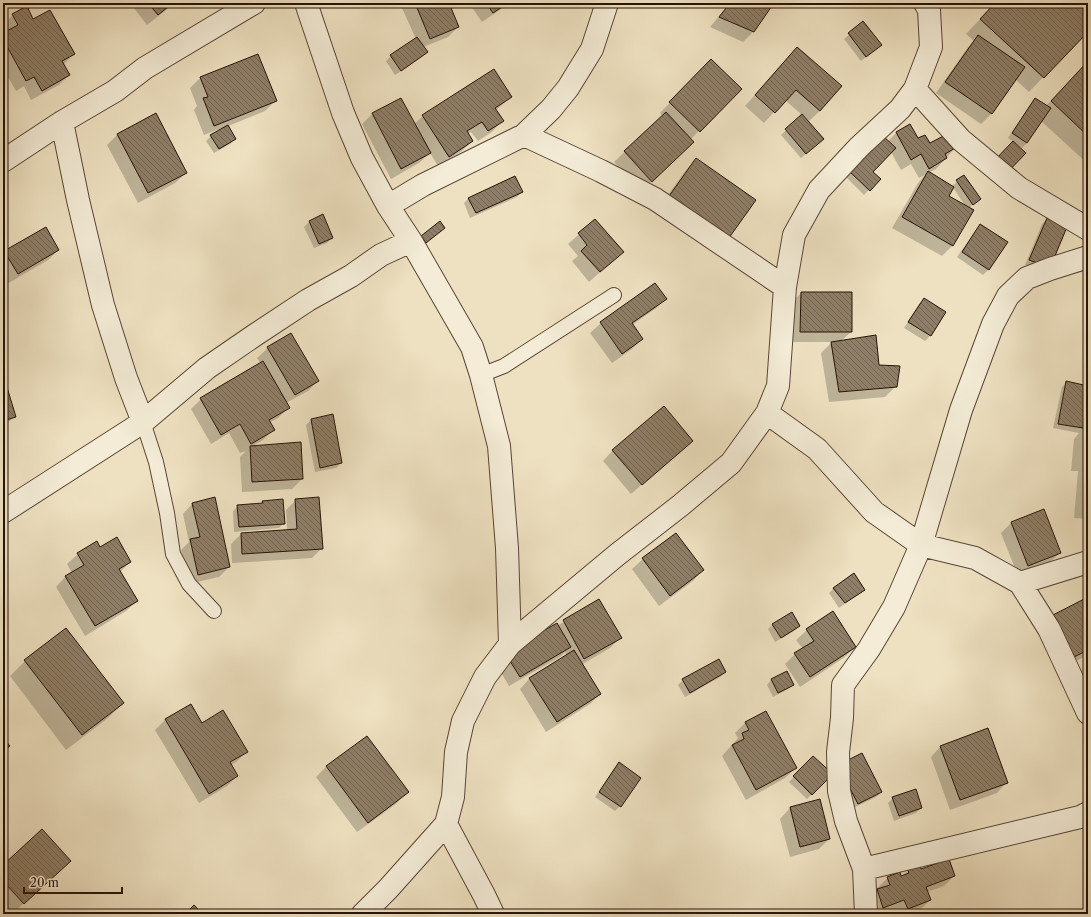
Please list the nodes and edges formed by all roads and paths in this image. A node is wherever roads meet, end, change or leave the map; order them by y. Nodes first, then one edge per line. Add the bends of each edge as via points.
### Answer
1 (254, 3) edge
2 (306, 3) edge
3 (607, 3) edge
4 (929, 5) edge
5 (915, 89) junction
6 (62, 122) junction
7 (524, 135) junction
8 (3, 160) edge
9 (388, 206) junction
10 (1088, 229) edge
11 (411, 242) junction
12 (1088, 257) edge
13 (786, 287) junction
14 (614, 295) dead end
15 (481, 375) junction
16 (767, 413) junction
17 (142, 422) junction
18 (3, 512) edge
19 (921, 545) junction
20 (1088, 562) edge
21 (1020, 583) junction
22 (214, 611) dead end
23 (510, 644) junction
24 (1088, 713) edge
25 (1088, 813) edge
26 (446, 824) junction
27 (864, 869) junction
28 (363, 914) edge
29 (493, 914) edge
30 (866, 914) edge

1 - 6 street via 145,68 115,92
2 - 9 street via 343,113 362,158
3 - 7 street via 592,49 568,88
4 - 5 street via 931,48
5 - 10 street via 961,140 1019,188
5 - 13 street via 900,108 819,190 794,235
6 - 8 street
6 - 17 street via 103,305
7 - 9 street via 423,185
7 - 13 street via 655,199
9 - 11 street
11 - 15 street via 472,347
11 - 17 street via 381,255 255,335 207,368
12 - 19 street via 1027,278 1008,296 993,324 961,410
13 - 16 street via 778,386
14 - 15 lane via 504,366
15 - 23 street via 499,446 507,548
16 - 19 street via 817,450 874,512
16 - 23 street via 731,463
17 - 18 street
17 - 22 lane via 156,462 173,554 189,584
19 - 21 street via 975,558
19 - 27 street via 894,606 869,649 843,684 838,752 839,791 846,822
20 - 21 street
21 - 24 street via 1049,628
23 - 26 street via 485,677 463,721 456,752 453,797
25 - 27 street
26 - 28 street
26 - 29 street
27 - 30 street

